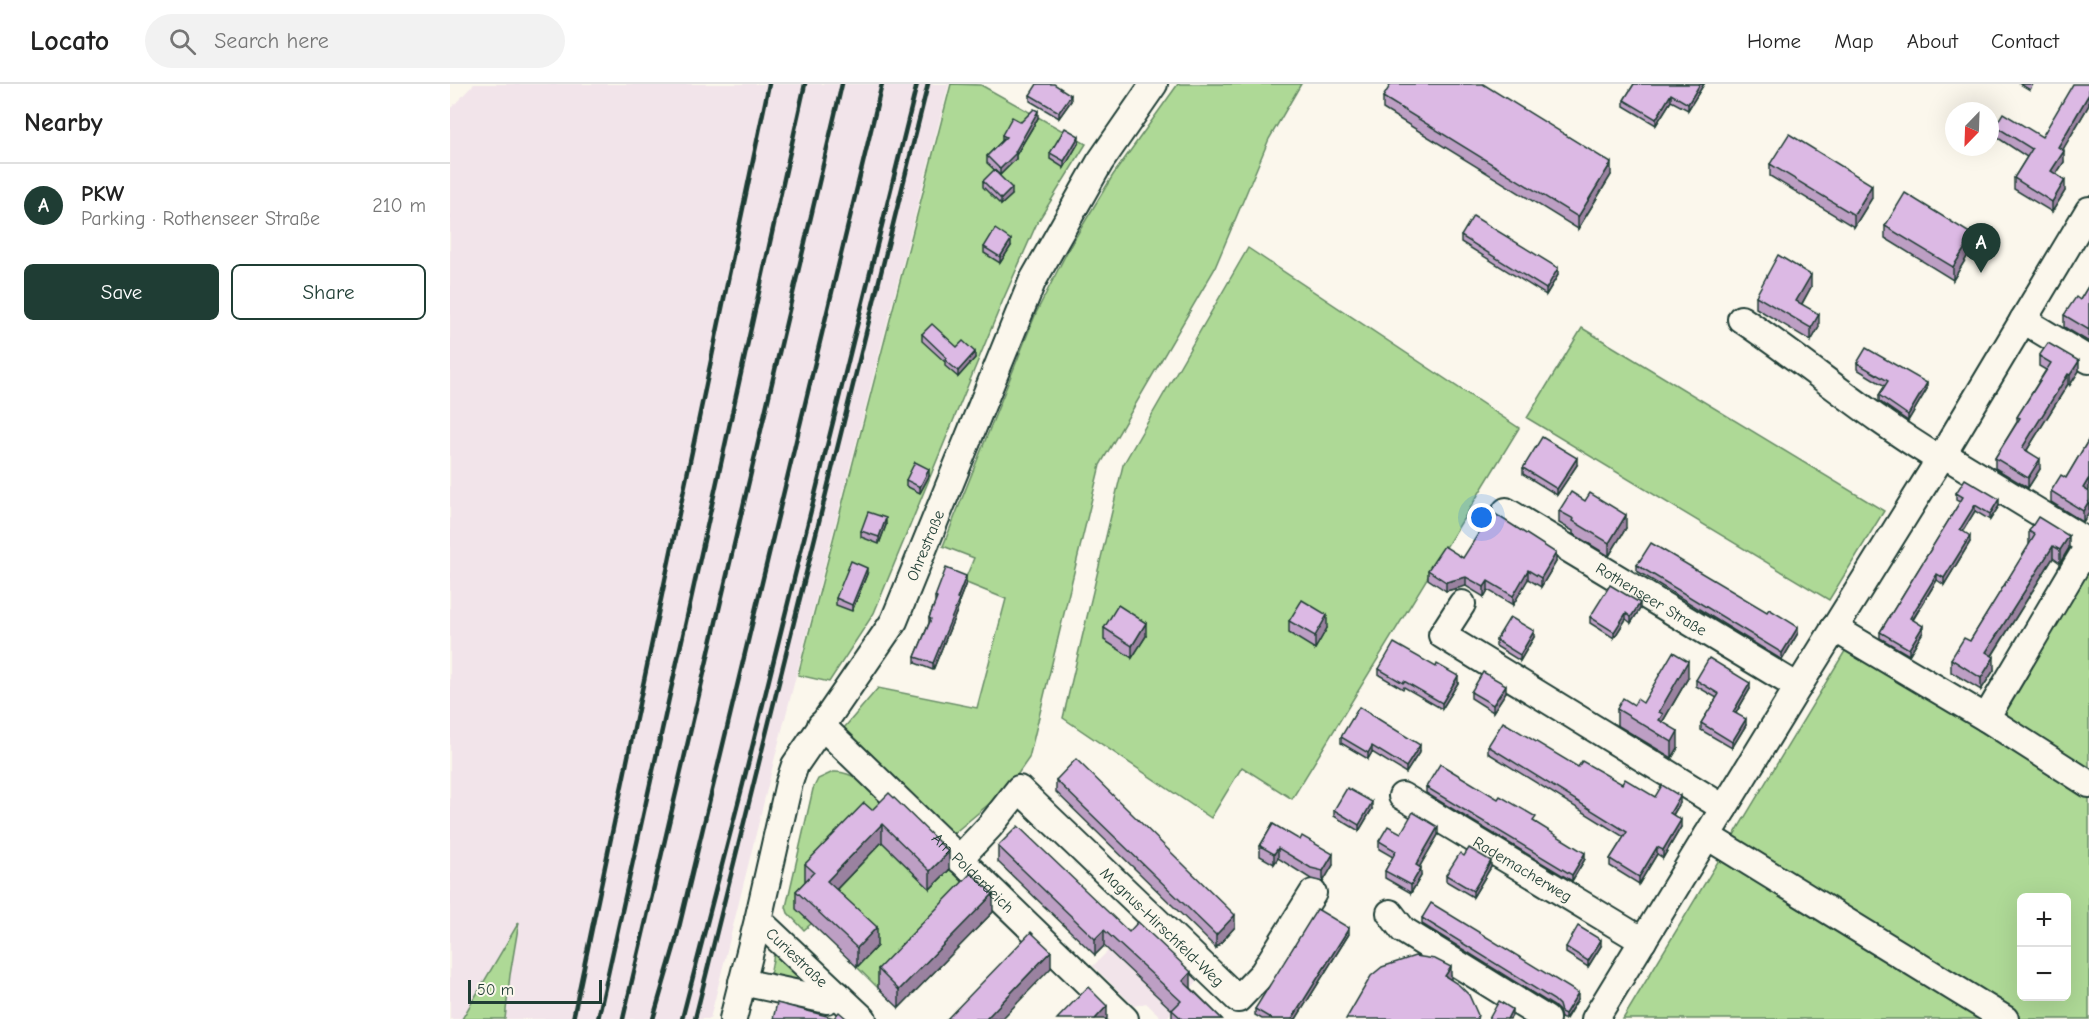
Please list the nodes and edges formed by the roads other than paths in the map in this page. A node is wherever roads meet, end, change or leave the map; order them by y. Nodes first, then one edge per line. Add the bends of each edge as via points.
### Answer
1 (1154, 84) edge
2 (2089, 210) edge
3 (1741, 319) dead end
4 (2023, 320) junction
5 (2089, 360) edge
6 (1941, 456) junction
7 (1506, 511) dead end
8 (2089, 544) edge
9 (1462, 604) dead end
10 (1834, 628) junction
11 (1797, 687) junction
12 (1986, 718) junction
13 (1556, 721) dead end
14 (1586, 723) junction
15 (821, 725) junction
16 (2089, 784) edge
17 (1402, 796) dead end
18 (1725, 808) junction
19 (1707, 836) junction
20 (959, 859) junction
21 (1313, 893) dead end
22 (1390, 913) dead end
23 (758, 920) junction
24 (1643, 941) junction
25 (742, 982) junction
26 (837, 994) junction
27 (733, 1019) edge
28 (863, 1019) edge
29 (1125, 1019) edge
30 (1545, 1019) edge
31 (1595, 1019) edge
32 (2005, 1019) edge

1 - 15 street, Ohrestraße via 1100,162 1032,282 894,621
2 - 4 street
3 - 6 street via 1844,396
4 - 5 street
4 - 6 street
6 - 8 street
6 - 10 street
7 - 11 street, Rothenseer Straße
8 - 12 street
9 - 14 street via 1442,636
10 - 11 street
10 - 12 street
11 - 18 street
12 - 16 street
13 - 14 street
14 - 18 street
15 - 20 street, Am Polderdeich
15 - 23 street, Ohrestraße via 795,765 789,783
17 - 24 street, Rademacherweg
18 - 19 street
19 - 24 street
19 - 32 street
20 - 21 street, Magnus-Hirschfeld-Weg via 1019,789 1238,999 1263,973
20 - 29 street, Am Polderdeich
22 - 30 street via 1403,930
23 - 25 street, Ohrestraße
23 - 26 street, Curiestraße
24 - 31 street
25 - 26 street, Curiestraße via 827,1000
25 - 27 street, Ohrestraße
26 - 28 street, Curiestraße

